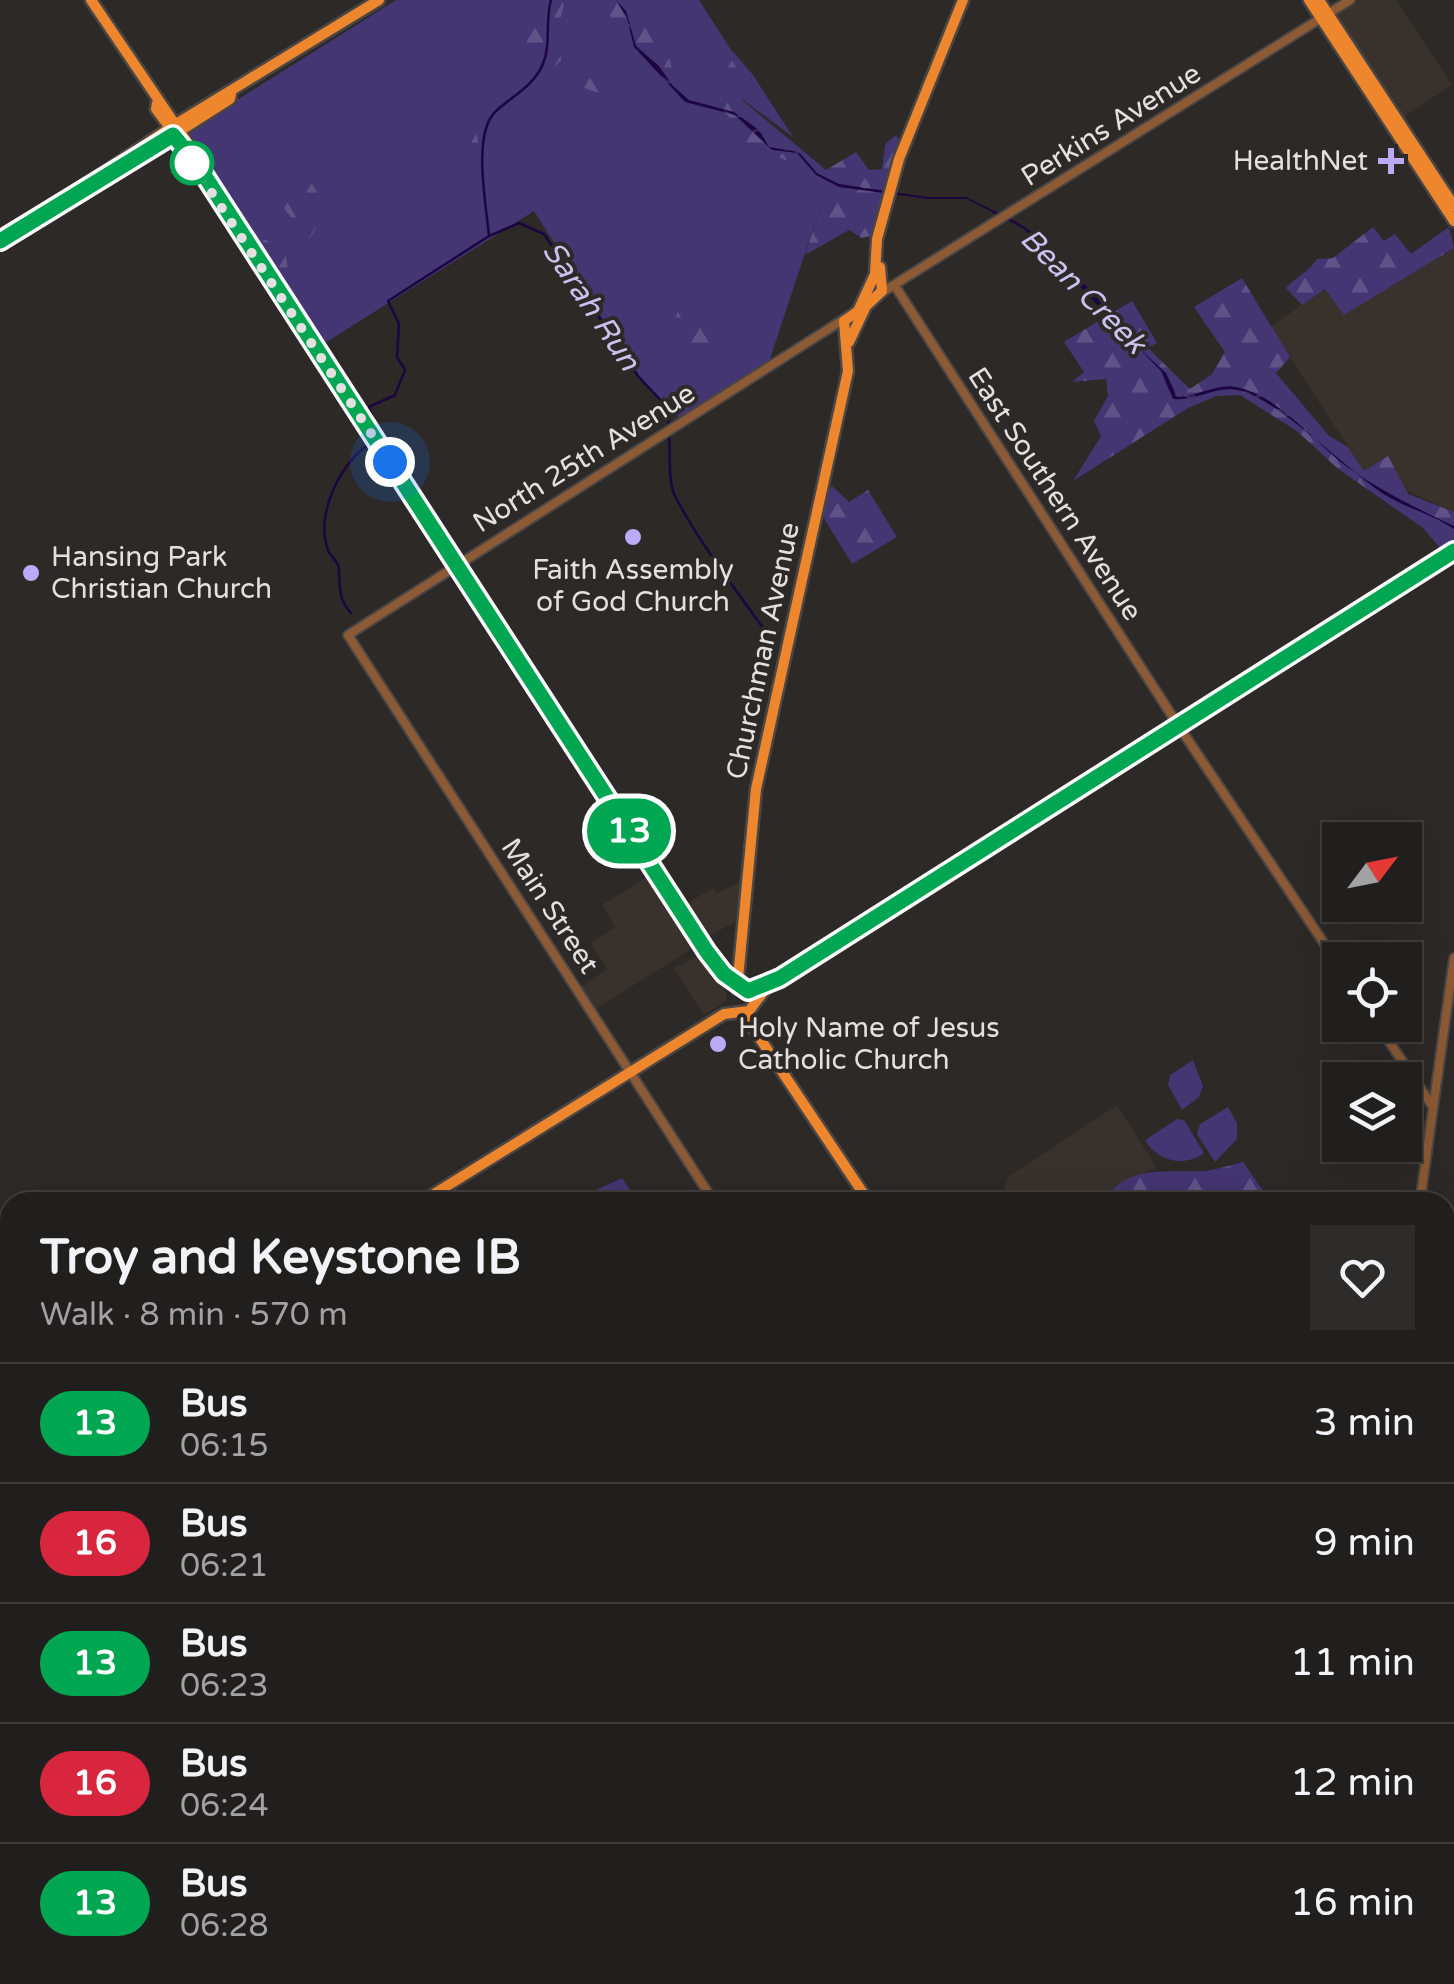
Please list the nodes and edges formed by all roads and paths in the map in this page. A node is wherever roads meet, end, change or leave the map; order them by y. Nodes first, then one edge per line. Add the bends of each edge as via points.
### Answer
1 (90, 0) edge
2 (379, 0) edge
3 (963, 0) edge
4 (1309, 0) edge
5 (1319, 0) edge
6 (1350, 0) edge
7 (1325, 16) junction
8 (174, 130) junction
9 (1454, 206) edge
10 (1454, 221) edge
11 (0, 242) edge
12 (895, 286) junction
13 (876, 288) junction
14 (848, 326) junction
15 (1454, 551) edge
16 (457, 564) junction
17 (348, 635) joint
18 (1178, 725) junction
19 (1323, 942) edge
20 (1454, 958) edge
21 (740, 970) junction
22 (723, 973) junction
23 (742, 998) junction
24 (1389, 1042) edge
25 (630, 1071) junction
26 (1433, 1107) junction
27 (438, 1192) edge
28 (708, 1192) edge
29 (863, 1192) edge
30 (1421, 1192) edge

1 - 8 main road
2 - 8 main road
3 - 13 main road via 890,187
4 - 7 main road
5 - 7 main road
6 - 7 street, Perkins Avenue
7 - 9 main road
7 - 10 main road
7 - 12 street, Perkins Avenue
8 - 11 main road
8 - 16 main road
12 - 13 street, Perkins Avenue
12 - 18 street, East Southern Avenue
13 - 14 main road, Churchman Avenue
14 - 16 street, North 25th Avenue
14 - 21 main road, Churchman Avenue via 848,371 756,789
15 - 18 main road
16 - 17 street, North 25th Avenue
16 - 22 main road
17 - 25 street, Main Street
18 - 19 street, East Southern Avenue
18 - 23 main road
20 - 26 street
21 - 22 main road
21 - 23 main road, Churchman Avenue
22 - 23 main road
23 - 25 main road
23 - 29 main road
24 - 26 street
25 - 27 main road
25 - 28 street, Main Street
26 - 30 street

